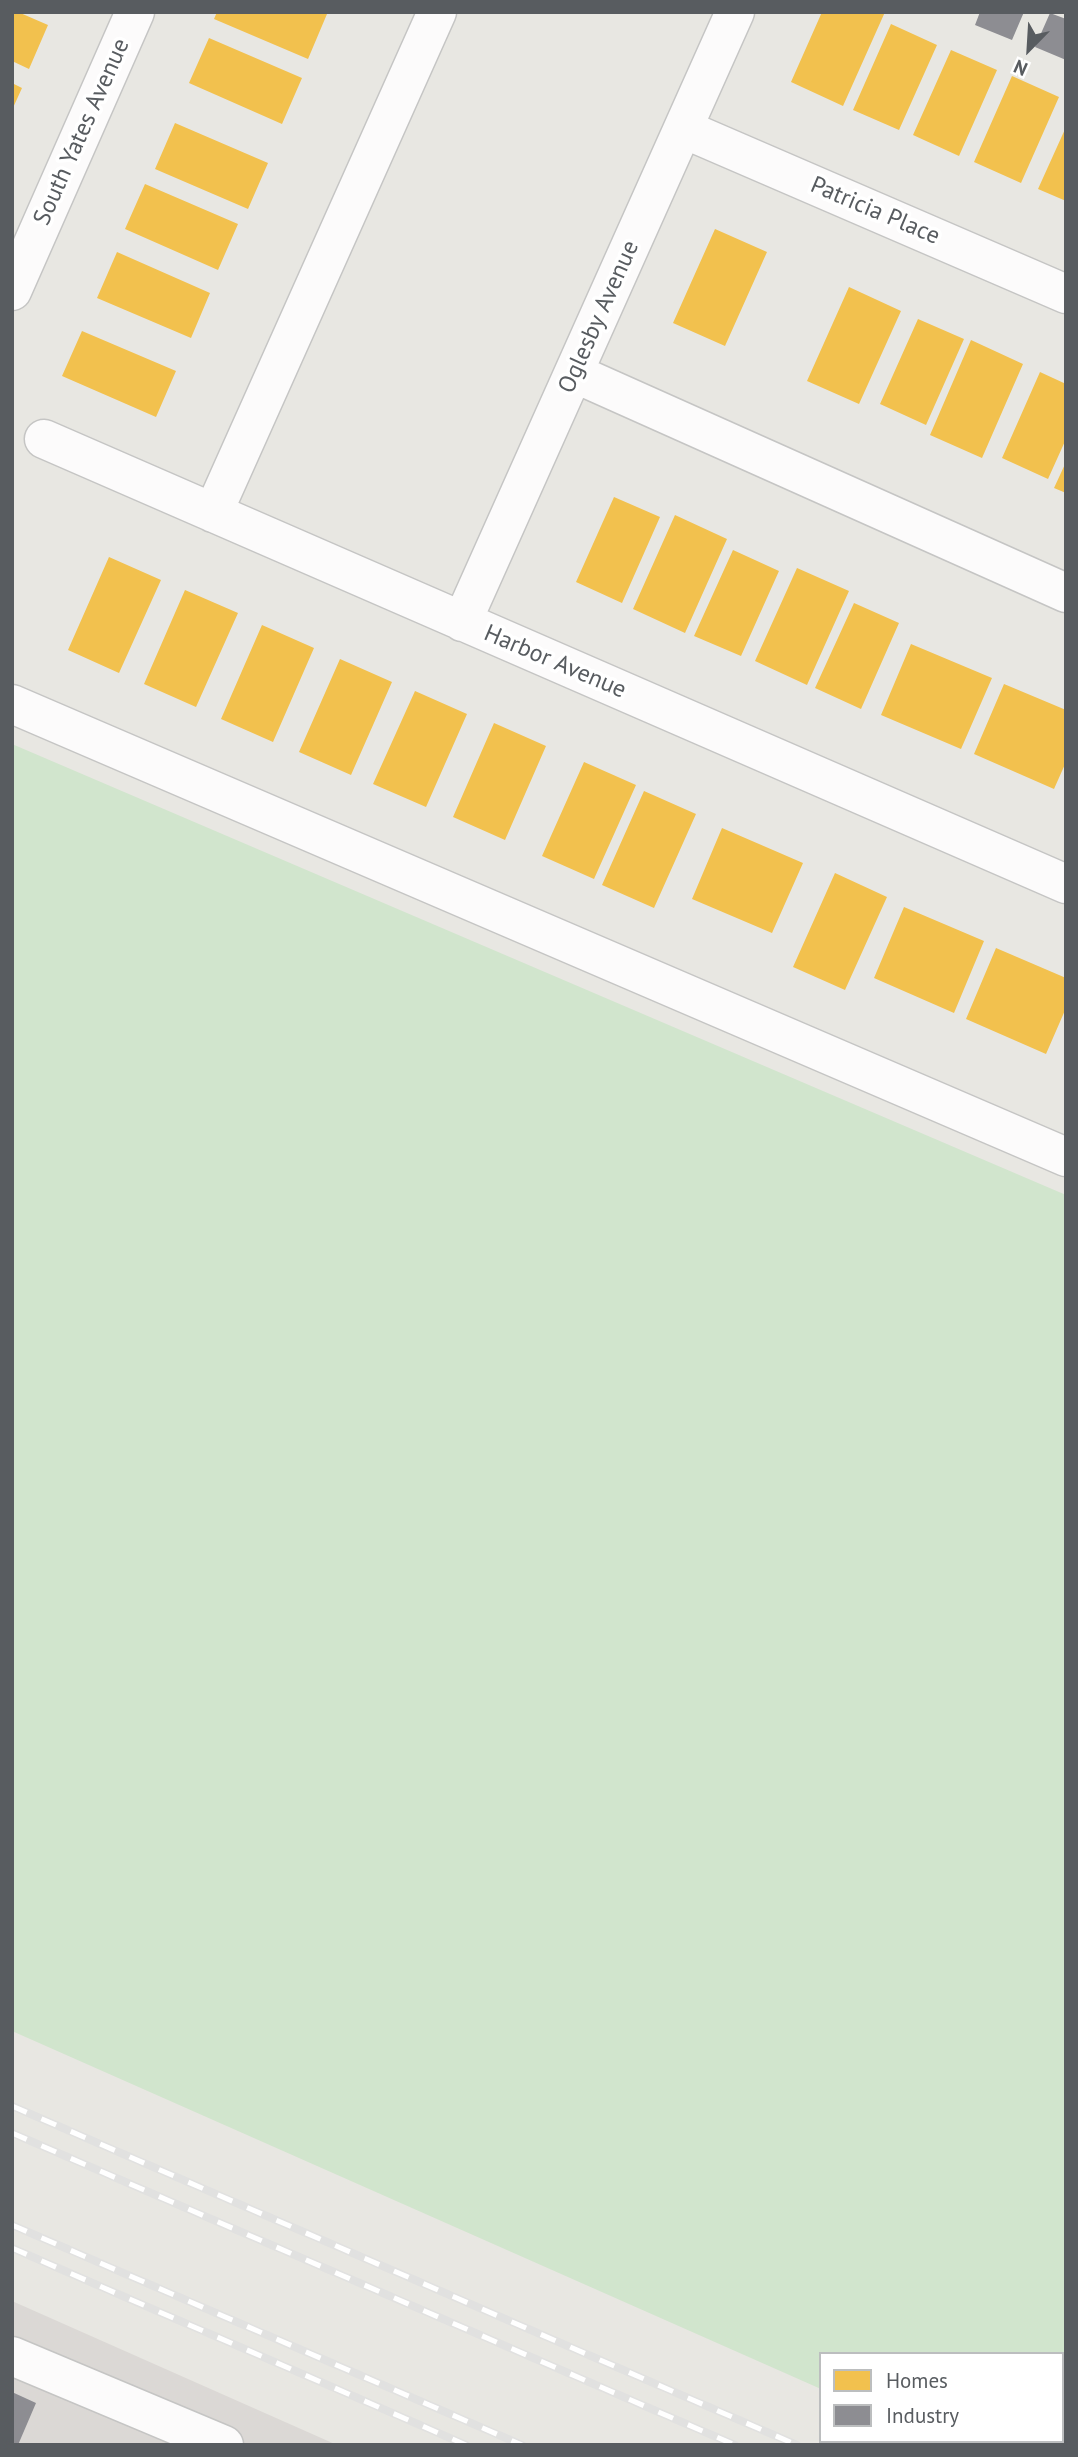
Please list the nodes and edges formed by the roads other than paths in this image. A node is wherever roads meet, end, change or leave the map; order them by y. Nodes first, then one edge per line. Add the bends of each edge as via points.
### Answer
1 (135, 12) edge
2 (437, 12) edge
3 (735, 12) edge
4 (684, 129) junction
5 (12, 290) edge
6 (1066, 294) edge
7 (574, 373) junction
8 (44, 439) dead end
9 (213, 513) junction
10 (1066, 593) edge
11 (462, 622) junction
12 (12, 704) edge
13 (1066, 884) edge
14 (1066, 1157) edge
15 (12, 2356) edge
16 (223, 2445) edge

1 - 5 street, South Yates Avenue
2 - 9 street
3 - 4 street, Oglesby Avenue
4 - 6 street, Patricia Place
4 - 7 street, Oglesby Avenue
7 - 10 street
7 - 11 street, Oglesby Avenue
8 - 9 street, Harbor Avenue
9 - 11 street, Harbor Avenue
11 - 13 street, Harbor Avenue
12 - 14 street
15 - 16 street

